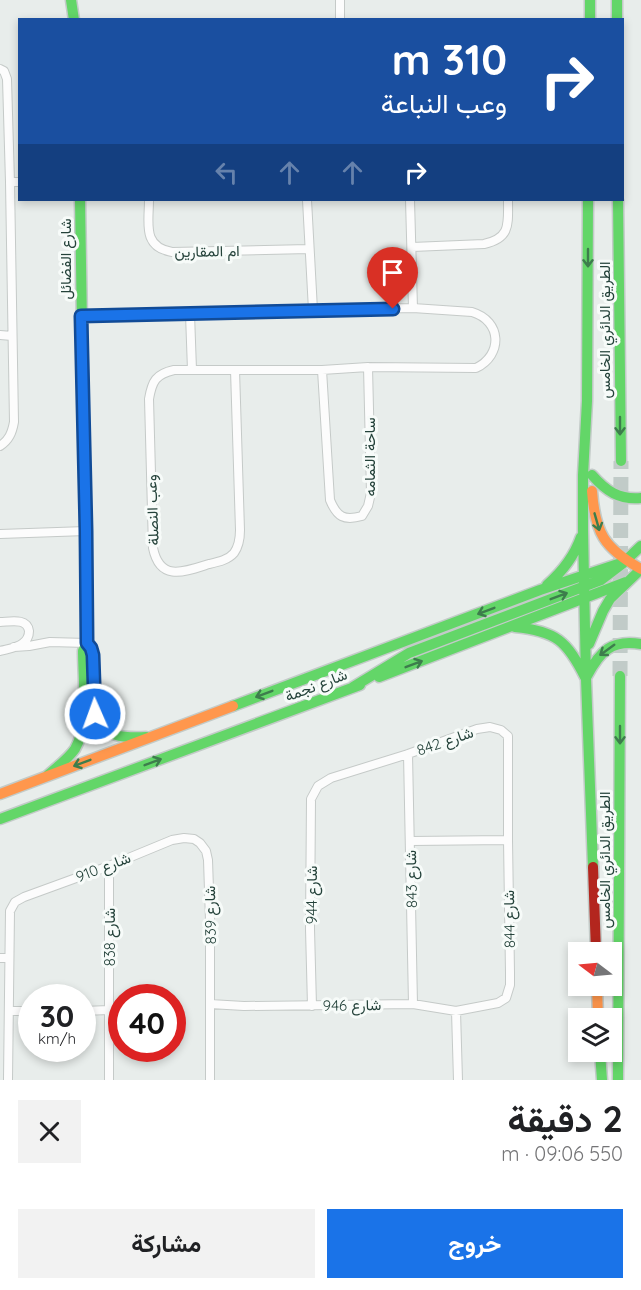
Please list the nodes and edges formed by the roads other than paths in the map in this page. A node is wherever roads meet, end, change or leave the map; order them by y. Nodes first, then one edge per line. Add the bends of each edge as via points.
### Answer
1 (70, 0) edge
2 (78, 0) edge
3 (340, 0) edge
4 (617, 0) edge
5 (588, 2) edge
6 (72, 18) edge
7 (79, 18) edge
8 (340, 18) edge
9 (590, 18) edge
10 (617, 18) edge
11 (2, 70) edge
12 (10, 182) junction
13 (18, 182) edge
14 (80, 201) edge
15 (149, 201) edge
16 (307, 201) edge
17 (410, 201) edge
18 (508, 201) edge
19 (588, 201) edge
20 (618, 201) edge
21 (10, 247) junction
22 (412, 247) junction
23 (0, 248) edge
24 (309, 249) junction
25 (413, 308) junction
26 (313, 310) junction
27 (190, 314) junction
28 (81, 316) junction
29 (0, 335) edge
30 (12, 336) junction
31 (369, 367) junction
32 (192, 370) junction
33 (235, 370) junction
34 (322, 370) junction
35 (587, 401) junction
36 (0, 446) edge
37 (621, 461) tunnel mouth
38 (592, 475) junction
39 (641, 498) edge
40 (583, 530) junction
41 (86, 531) junction
42 (0, 534) edge
43 (641, 546) edge
44 (641, 555) edge
45 (626, 561) junction
46 (641, 569) edge
47 (607, 571) junction
48 (627, 582) junction
49 (640, 582) edge
50 (585, 586) junction
51 (540, 590) junction
52 (0, 622) edge
53 (511, 627) junction
54 (87, 643) junction
55 (641, 644) edge
56 (14, 647) junction
57 (0, 651) edge
58 (586, 652) junction
59 (620, 676) tunnel mouth
60 (586, 679) junction
61 (352, 687) junction
62 (150, 737) junction
63 (408, 754) junction
64 (45, 777) junction
65 (318, 786) joint
66 (0, 794) edge
67 (0, 819) edge
68 (508, 840) junction
69 (411, 841) junction
70 (200, 843) joint
71 (109, 866) junction
72 (596, 942) edge
73 (0, 958) edge
74 (9, 958) junction
75 (110, 984) edge
76 (506, 998) joint
77 (210, 1004) junction
78 (412, 1004) junction
79 (312, 1006) junction
80 (9, 1011) junction
81 (18, 1011) edge
82 (456, 1011) junction
83 (109, 1062) edge
84 (592, 1062) edge
85 (601, 1062) edge
86 (8, 1080) edge
87 (109, 1080) edge
88 (210, 1080) edge
89 (458, 1080) edge
90 (592, 1080) edge
91 (602, 1080) edge
92 (618, 1080) edge

1 - 6 main road
2 - 7 main road
3 - 8 street
4 - 10 main road
5 - 9 main road
11 - 12 street via 7,79
12 - 13 street
12 - 21 street
14 - 28 main road, شارع الفضائل
15 - 24 street, ام المقارين via 151,241 163,250
16 - 24 street
17 - 22 street
18 - 22 street via 507,227 495,241
19 -> 35 main road
20 -> 37 main road, الطريق الدائري الخامس
21 - 23 street
21 - 30 street
22 - 25 street
24 - 26 street
25 - 26 street
25 - 31 street, وعب النصلة via 481,315 494,328 492,356 476,368
26 - 27 street
27 - 28 street
27 - 32 street
28 - 41 main road, شارع الفضائل
29 - 30 street
30 - 36 street via 14,422 8,440
31 - 34 street, وعب النصلة
31 - 34 street, ساحة الثمامه via 371,493 362,516 353,519 335,512 330,500
32 - 33 street, وعب النصلة
32 - 33 street, وعب النصلة via 164,372 156,378 149,399 153,548 160,566 177,573 228,559 238,547
33 - 34 street, وعب النصلة
35 - 38 main road
35 - 40 main road
38 - 39 main road via 614,495
38 -> 45 main road via 592,502 599,531 605,543
40 - 50 main road
40 - 51 main road via 565,568
41 - 42 street
41 - 54 main road, شارع الفضائل
43 - 45 main road
44 - 45 main road
45 - 46 main road
45 - 47 main road
46 - 48 main road
47 - 48 main road
47 - 50 main road
48 - 49 main road
48 - 50 main road, شارع نجمة
48 - 58 main road via 610,599
50 - 51 main road, شارع نجمة
50 - 53 main road, شارع نجمة
50 - 58 main road
61 -> 50 main road via 409,653
51 -> 62 main road, شارع نجمة
52 - 56 street via 18,621 27,626 26,640
53 - 60 main road via 538,629 560,639
61 -> 53 main road, شارع نجمة
54 - 56 street via 50,642
54 - 62 main road, شارع الفضائل via 93,655 95,714 99,723 111,734
54 - 64 main road, شارع الفضائل via 83,651 79,738 71,754
55 -> 60 main road via 622,642 611,646 600,654
56 - 57 street
58 - 60 main road
59 -> 92 main road, الطريق الدائري الخامس
60 - 72 main road
67 -> 61 main road, شارع نجمة
62 -> 64 main road, شارع نجمة
63 - 65 street, شارع 842 via 331,778
63 - 68 street, شارع 842 via 477,729 490,727 508,736
63 - 69 street, شارع 843
64 - 66 main road, شارع نجمة
65 - 79 street, شارع 944 via 311,799
68 - 69 street
68 - 76 street, شارع 844 via 510,985
69 - 78 street, شارع 843
70 - 71 street, شارع 910 via 194,839 172,840
70 - 77 street, شارع 839 via 208,860
71 - 74 street, شارع 910 via 15,902 10,911
71 - 75 street, شارع 838
73 - 74 street
74 - 80 street
76 - 82 street, شارع 946
77 - 79 street, شارع 946
77 - 88 street
78 - 79 street, شارع 946
78 - 82 street, شارع 946
80 - 81 street
80 - 86 street
82 - 89 street
83 - 87 street, شارع 838
84 - 90 main road
85 - 91 main road

